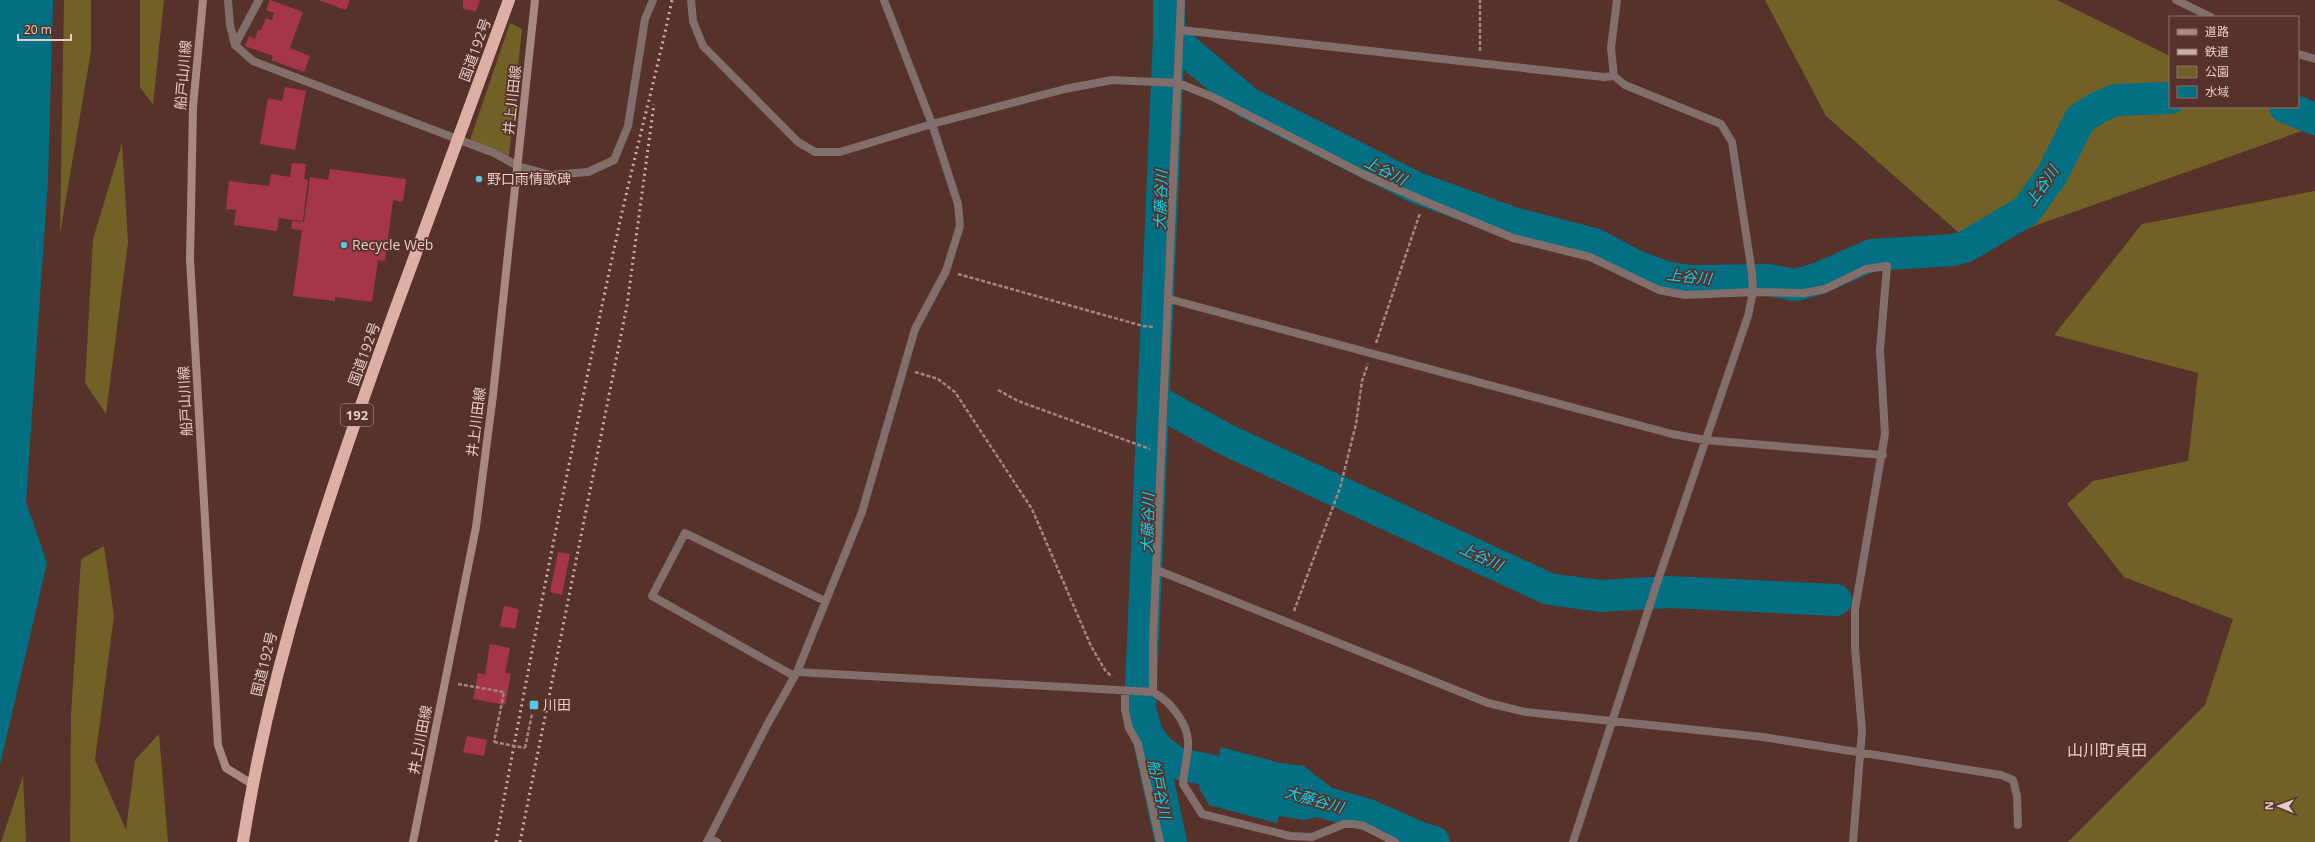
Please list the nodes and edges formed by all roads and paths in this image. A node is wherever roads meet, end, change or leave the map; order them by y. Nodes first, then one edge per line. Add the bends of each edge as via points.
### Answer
1 (203, 0) edge
2 (228, 0) edge
3 (259, 0) edge
4 (509, 0) edge
5 (535, 0) edge
6 (653, 0) edge
7 (691, 0) edge
8 (884, 0) edge
9 (1181, 0) edge
10 (1480, 0) edge
11 (1617, 0) edge
12 (2176, 0) edge
13 (2208, 16) edge
14 (1181, 30) junction
15 (235, 45) junction
16 (2299, 54) edge
17 (2315, 59) edge
18 (1480, 63) junction
19 (1614, 76) junction
20 (1176, 83) junction
21 (932, 124) junction
22 (458, 140) junction
23 (518, 166) junction
24 (946, 271) junction
25 (1753, 289) junction
26 (1168, 299) junction
27 (1153, 327) dead end
28 (903, 368) junction
29 (998, 390) dead end
30 (1705, 440) junction
31 (1145, 448) dead end
32 (1883, 455) junction
33 (1340, 488) dead end
34 (1157, 570) junction
35 (825, 601) junction
36 (1289, 624) junction
37 (795, 674) junction
38 (445, 681) junction
39 (1125, 691) junction
40 (1150, 692) junction
41 (532, 714) dead end
42 (1613, 720) junction
43 (1861, 752) junction
44 (252, 784) junction
45 (2018, 825) dead end
46 (708, 840) edge
47 (243, 842) edge
48 (413, 842) edge
49 (717, 842) edge
50 (1160, 842) edge
51 (1395, 842) edge
52 (1572, 842) edge
53 (1853, 842) edge

1 - 44 main road, 船戸山川線 via 193,106 190,259 218,745 226,768
2 - 15 street
3 - 15 street
4 - 22 highway, 国道192号 / 192
5 - 23 main road, 井上川田線
6 - 23 street via 645,19 628,126 614,160 588,172 551,175
7 - 21 street via 693,22 703,46 798,142 815,152 840,152
8 - 21 street
9 - 14 street
10 - 18 path
11 - 19 street via 1611,48
12 - 13 street
14 - 18 street
14 - 20 street
15 - 22 street via 253,61
16 - 17 street
18 - 19 street
19 - 25 street via 1625,85 1721,124 1727,132 1732,142
20 - 21 street via 1112,80 1065,89
20 - 25 street via 1213,97 1363,174 1513,238 1590,257 1659,290 1685,295
20 - 26 street
21 - 24 street via 958,204 960,226
22 - 23 street via 494,153
22 - 44 highway, 国道192号 / 192 via 352,430 296,601 278,664
23 - 38 main road, 井上川田線 via 476,527
24 - 27 path
24 - 28 street via 915,329
25 - 30 street via 1748,316
25 - 32 street via 1804,293 1825,289 1866,269 1887,266 1880,350 1885,434
26 - 30 street via 1618,420
26 - 34 street
28 - 35 street via 862,512
28 - 39 path via 938,379 955,392 1032,509 1091,646 1105,670
29 - 31 path via 1018,401
30 - 32 street
30 - 42 street
32 - 43 street via 1855,609
33 - 36 path
34 - 36 street
34 - 40 street
35 - 37 street
35 - 37 street via 685,533 652,596
36 - 42 street via 1488,704 1526,712
37 - 39 street
37 - 46 street via 766,725
38 - 41 path, bridge via 504,692 494,742 524,748
38 - 48 main road, 井上川田線
39 - 40 street
39 - 50 street via 1126,716 1138,744
40 - 51 street via 1168,701 1186,726 1189,737 1188,758 1183,784 1202,814 1290,836 1312,837 1344,824 1354,824 1364,826
42 - 43 street via 1763,737
42 - 52 street
43 - 45 street via 2001,775 2013,780 2017,796
43 - 53 street
44 - 47 highway, 国道192号 / 192
46 - 49 street

